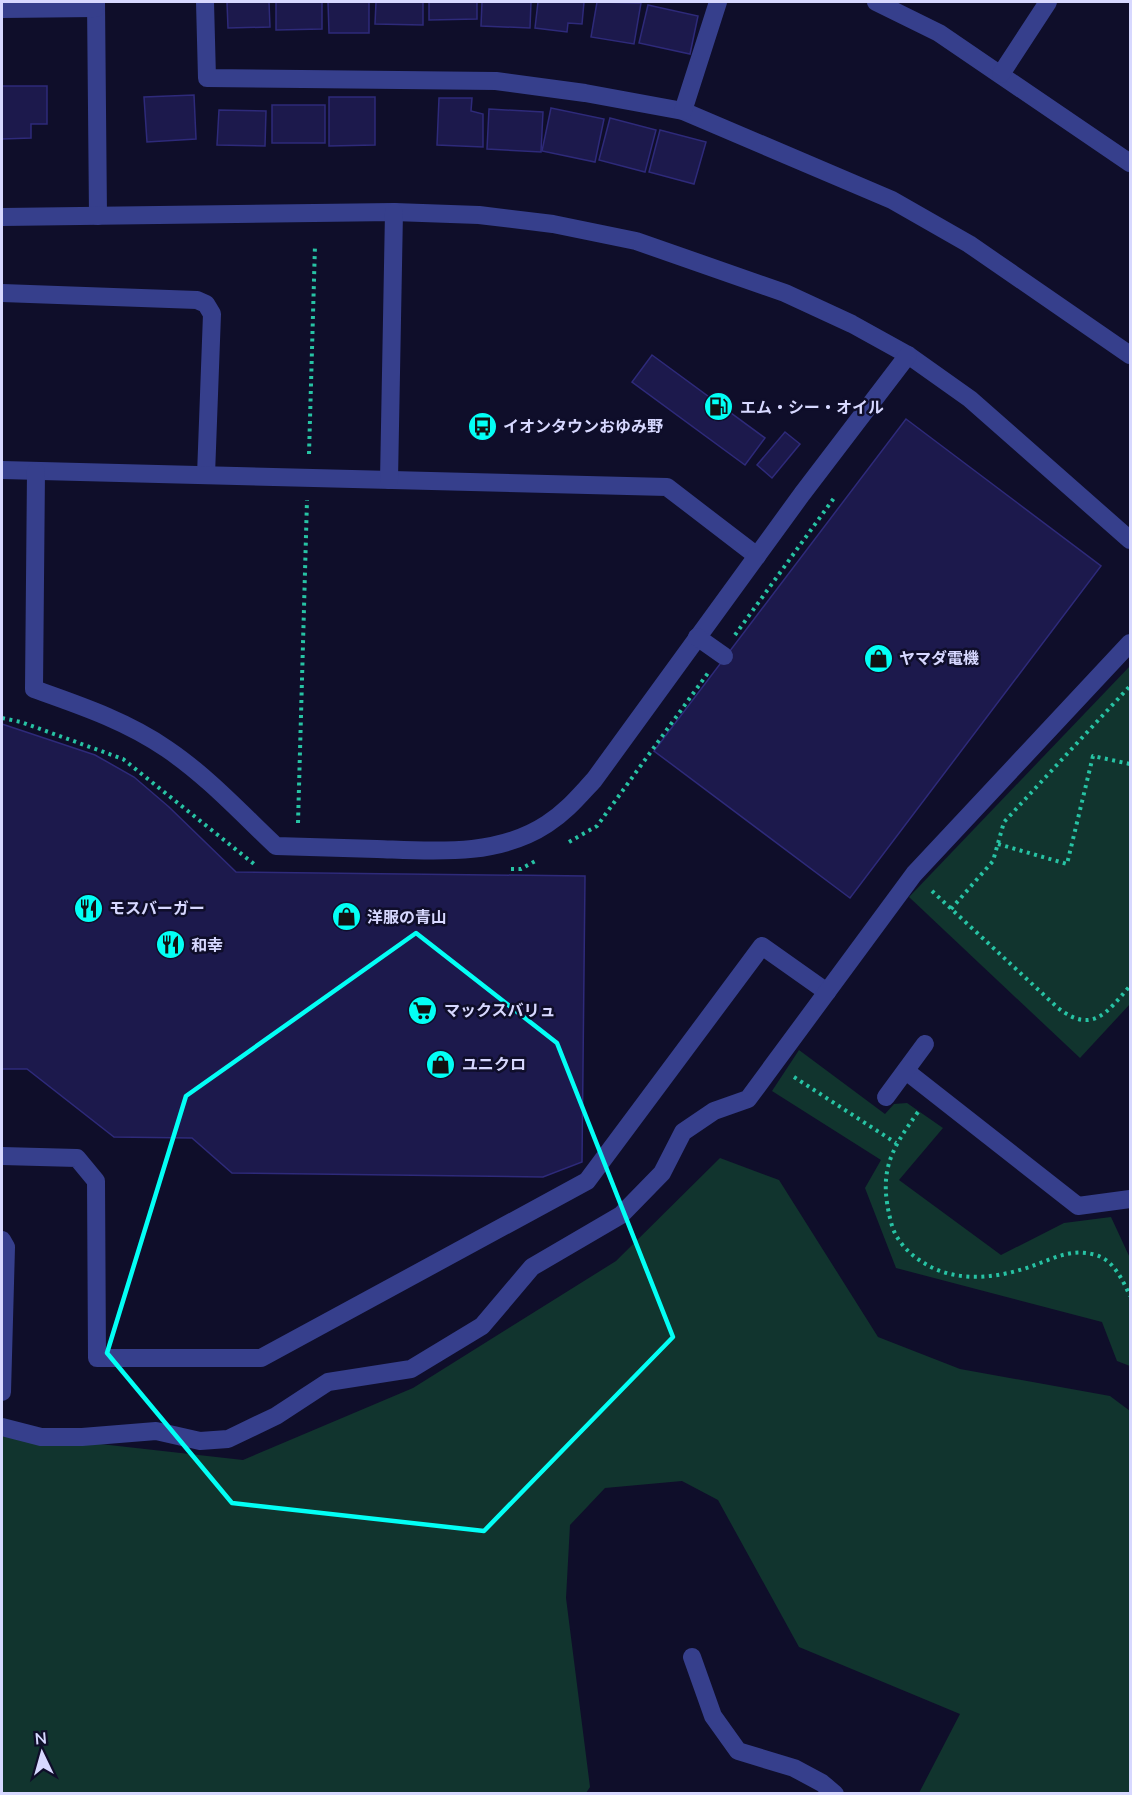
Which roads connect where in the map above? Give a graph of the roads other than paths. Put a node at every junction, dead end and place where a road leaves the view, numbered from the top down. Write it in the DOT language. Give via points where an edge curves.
graph roads {
  1 [pos="204,2"];
  2 [pos="718,2"];
  3 [pos="876,2"];
  4 [pos="1048,2"];
  5 [pos="96,5"];
  6 [pos="2,9"];
  7 [pos="1001,74"];
  8 [pos="683,111"];
  9 [pos="1131,163"];
  10 [pos="394,212"];
  11 [pos="2,216"];
  12 [pos="98,216"];
  13 [pos="2,293"];
  14 [pos="908,355"];
  15 [pos="1131,355"];
  16 [pos="2,470"];
  17 [pos="36,471"];
  18 [pos="206,475"];
  19 [pos="388,480"];
  20 [pos="1131,540"];
  21 [pos="757,556"];
  22 [pos="697,637"];
  23 [pos="1131,643"];
  24 [pos="722,655"];
  25 [pos="826,992"];
  26 [pos="925,1044"];
  27 [pos="906,1071"];
  28 [pos="886,1097"];
  29 [pos="2,1156"];
  30 [pos="1131,1199"];
  31 [pos="2,1240"];
  32 [pos="2,1392"];
  33 [pos="2,1427"];
  34 [pos="692,1657"];
  35 [pos="835,1794"];
  1 -- 8 [label="street" via="207,78 496,81"];
  2 -- 8 [label="street"];
  3 -- 7 [label="street" via="939,33"];
  4 -- 7 [label="street"];
  5 -- 6 [label="street"];
  5 -- 12 [label="street"];
  7 -- 9 [label="street"];
  8 -- 15 [label="street" via="892,200 969,243"];
  10 -- 12 [label="street"];
  10 -- 14 [label="street" via="479,215 553,224 636,241 785,293"];
  10 -- 19 [label="street"];
  11 -- 12 [label="street"];
  13 -- 18 [label="street" via="197,300 206,304 212,314"];
  14 -- 20 [label="street" via="970,399"];
  14 -- 21 [label="street"];
  16 -- 17 [label="street"];
  17 -- 18 [label="street"];
  17 -- 22 [label="street" via="34,688 102,713 166,748 276,846 449,851 518,839 568,808 594,780"];
  18 -- 19 [label="street"];
  19 -- 21 [label="street" via="667,487"];
  21 -- 22 [label="street"];
  22 -- 24 [label="street"];
  23 -- 25 [label="street" via="914,874"];
  25 -- 29 [label="street" via="762,946 587,1181 261,1358 97,1358 96,1181 77,1158"];
  25 -- 33 [label="street" via="748,1099 714,1111 682,1132 662,1173 621,1215 532,1267 482,1326 411,1370 328,1382 276,1416 228,1439 200,1441 156,1431 41,1437"];
  26 -- 27 [label="street"];
  27 -- 28 [label="street"];
  27 -- 30 [label="street" via="1078,1206"];
  31 -- 32 [label="street" via="6,1247"];
  34 -- 35 [label="street" via="713,1716 738,1751 794,1768"];
}
